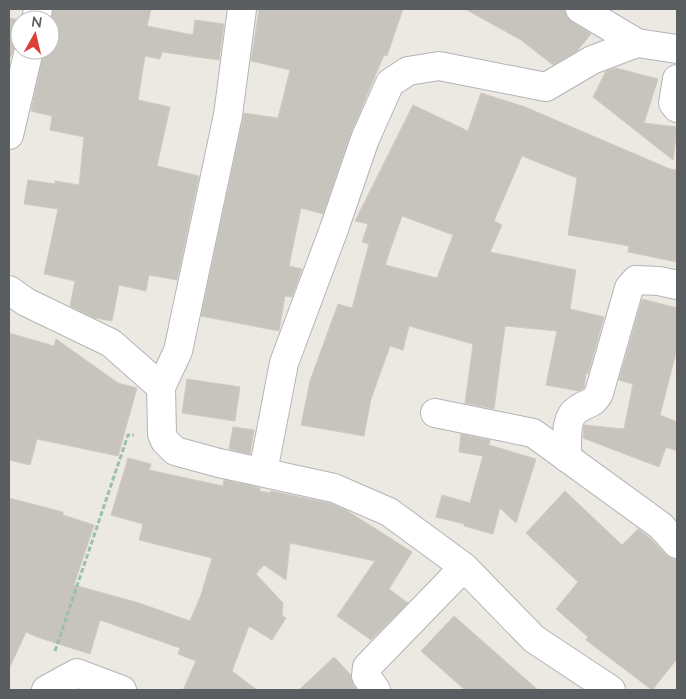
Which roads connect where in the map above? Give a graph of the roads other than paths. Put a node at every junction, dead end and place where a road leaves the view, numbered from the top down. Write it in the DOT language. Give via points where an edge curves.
graph roads {
  1 [pos="242,9"];
  2 [pos="580,9"];
  3 [pos="637,43"];
  4 [pos="677,49"];
  5 [pos="27,60"];
  6 [pos="677,79"];
  7 [pos="677,108"];
  8 [pos="9,135"];
  9 [pos="677,285"];
  10 [pos="9,290"];
  11 [pos="161,387"];
  12 [pos="435,413"];
  13 [pos="567,458"];
  14 [pos="263,472"];
  15 [pos="677,544"];
  16 [pos="464,567"];
  17 [pos="46,690"];
  18 [pos="122,690"];
  19 [pos="376,690"];
  20 [pos="611,690"];
  1 -- 11 [label="street" via="228,115 178,351"];
  2 -- 3 [label="street"];
  3 -- 4 [label="street"];
  3 -- 14 [label="street" via="592,60 546,87 439,66 408,70 390,83 364,138 284,363"];
  5 -- 8 [label="street"];
  6 -- 7 [label="street" via="673,103"];
  9 -- 13 [label="street" via="636,280 629,288 599,393 594,402 576,410 568,421"];
  10 -- 11 [label="street" via="26,302 111,343"];
  11 -- 14 [label="street" via="162,434 175,451"];
  12 -- 13 [label="street" via="533,433"];
  13 -- 15 [label="street" via="661,526"];
  14 -- 16 [label="street" via="334,488 390,512"];
  16 -- 19 [label="street" via="367,667 366,676"];
  16 -- 20 [label="street" via="534,640"];
  17 -- 18 [label="street" via="77,673"];
}
